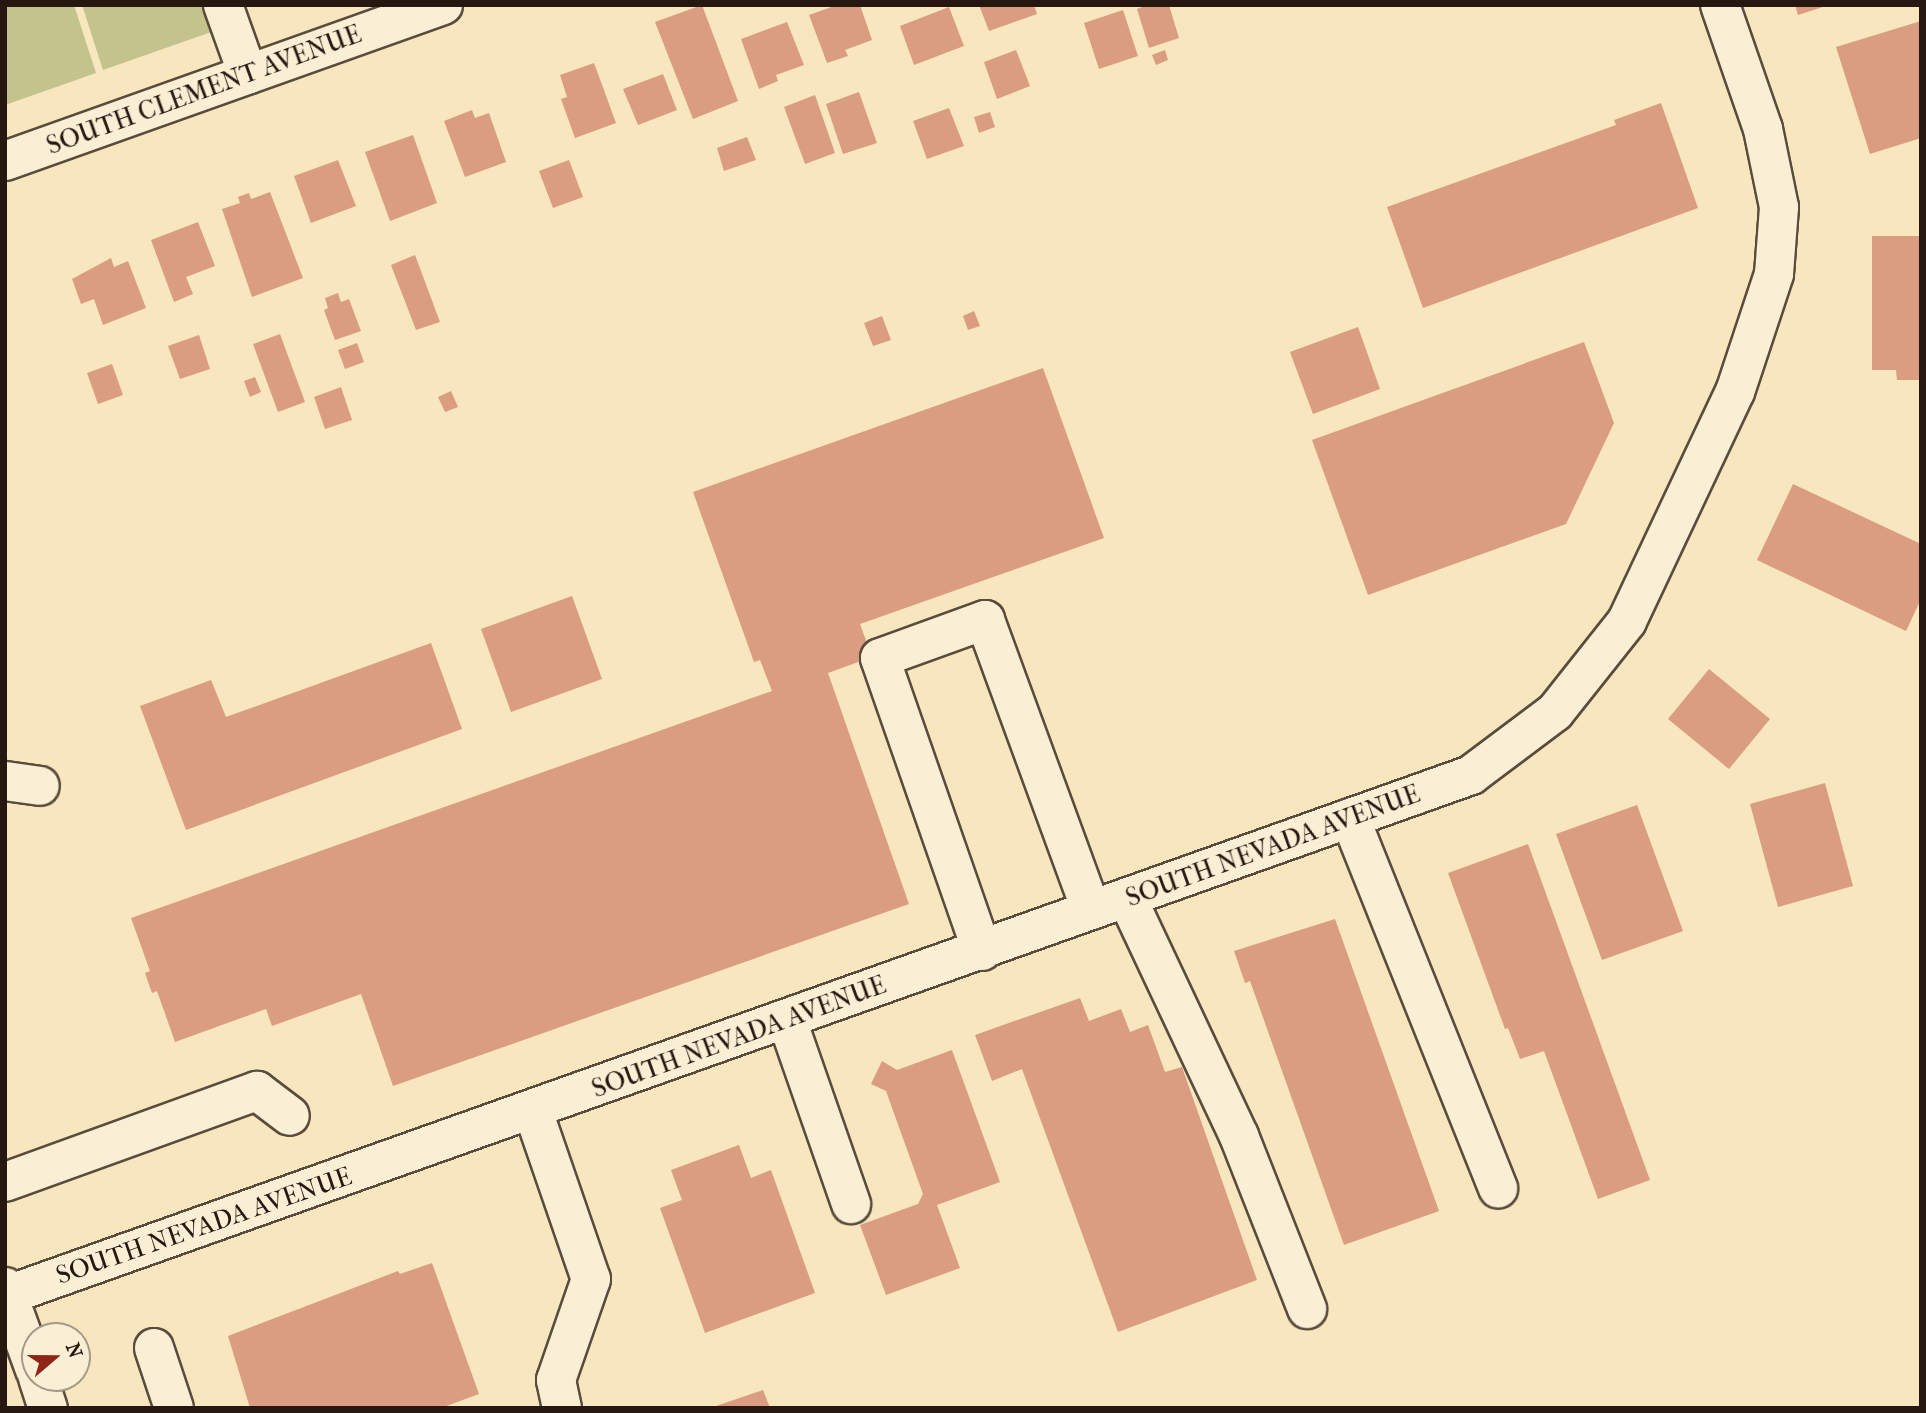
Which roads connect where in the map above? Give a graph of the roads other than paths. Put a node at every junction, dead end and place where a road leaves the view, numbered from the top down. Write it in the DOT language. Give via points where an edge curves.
graph roads {
  1 [pos="223,5"];
  2 [pos="443,5"];
  3 [pos="1720,5"];
  4 [pos="248,75"];
  5 [pos="5,161"];
  6 [pos="1350,818"];
  7 [pos="1127,898"];
  8 [pos="1091,911"];
  9 [pos="982,951"];
  10 [pos="788,1020"];
  11 [pos="533,1111"];
  12 [pos="290,1116"];
  13 [pos="5,1182"];
  14 [pos="1498,1188"];
  15 [pos="851,1204"];
  16 [pos="6,1292"];
  17 [pos="1307,1309"];
  18 [pos="21,1332"];
  19 [pos="154,1348"];
  20 [pos="174,1408"];
  21 [pos="562,1408"];
  1 -- 4 [label="street"];
  2 -- 4 [label="street, SOUTH CLEMENT AVENUE"];
  3 -- 6 [label="street, SOUTH NEVADA AVENUE" via="1763,129 1779,207 1774,274 1735,393 1627,621 1555,712 1471,775"];
  4 -- 5 [label="street, SOUTH CLEMENT AVENUE"];
  6 -- 7 [label="street, SOUTH NEVADA AVENUE"];
  6 -- 14 [label="street"];
  7 -- 8 [label="street, SOUTH NEVADA AVENUE"];
  7 -- 17 [label="street" via="1240,1136"];
  8 -- 9 [label="street, SOUTH NEVADA AVENUE"];
  8 -- 9 [label="street" via="985,620 880,658"];
  9 -- 10 [label="street, SOUTH NEVADA AVENUE"];
  10 -- 11 [label="street, SOUTH NEVADA AVENUE"];
  10 -- 15 [label="street"];
  11 -- 16 [label="street, SOUTH NEVADA AVENUE"];
  11 -- 21 [label="street" via="591,1279 556,1380"];
  12 -- 13 [label="street" via="257,1091"];
  16 -- 18 [label="street"];
  19 -- 20 [label="street"];
}
